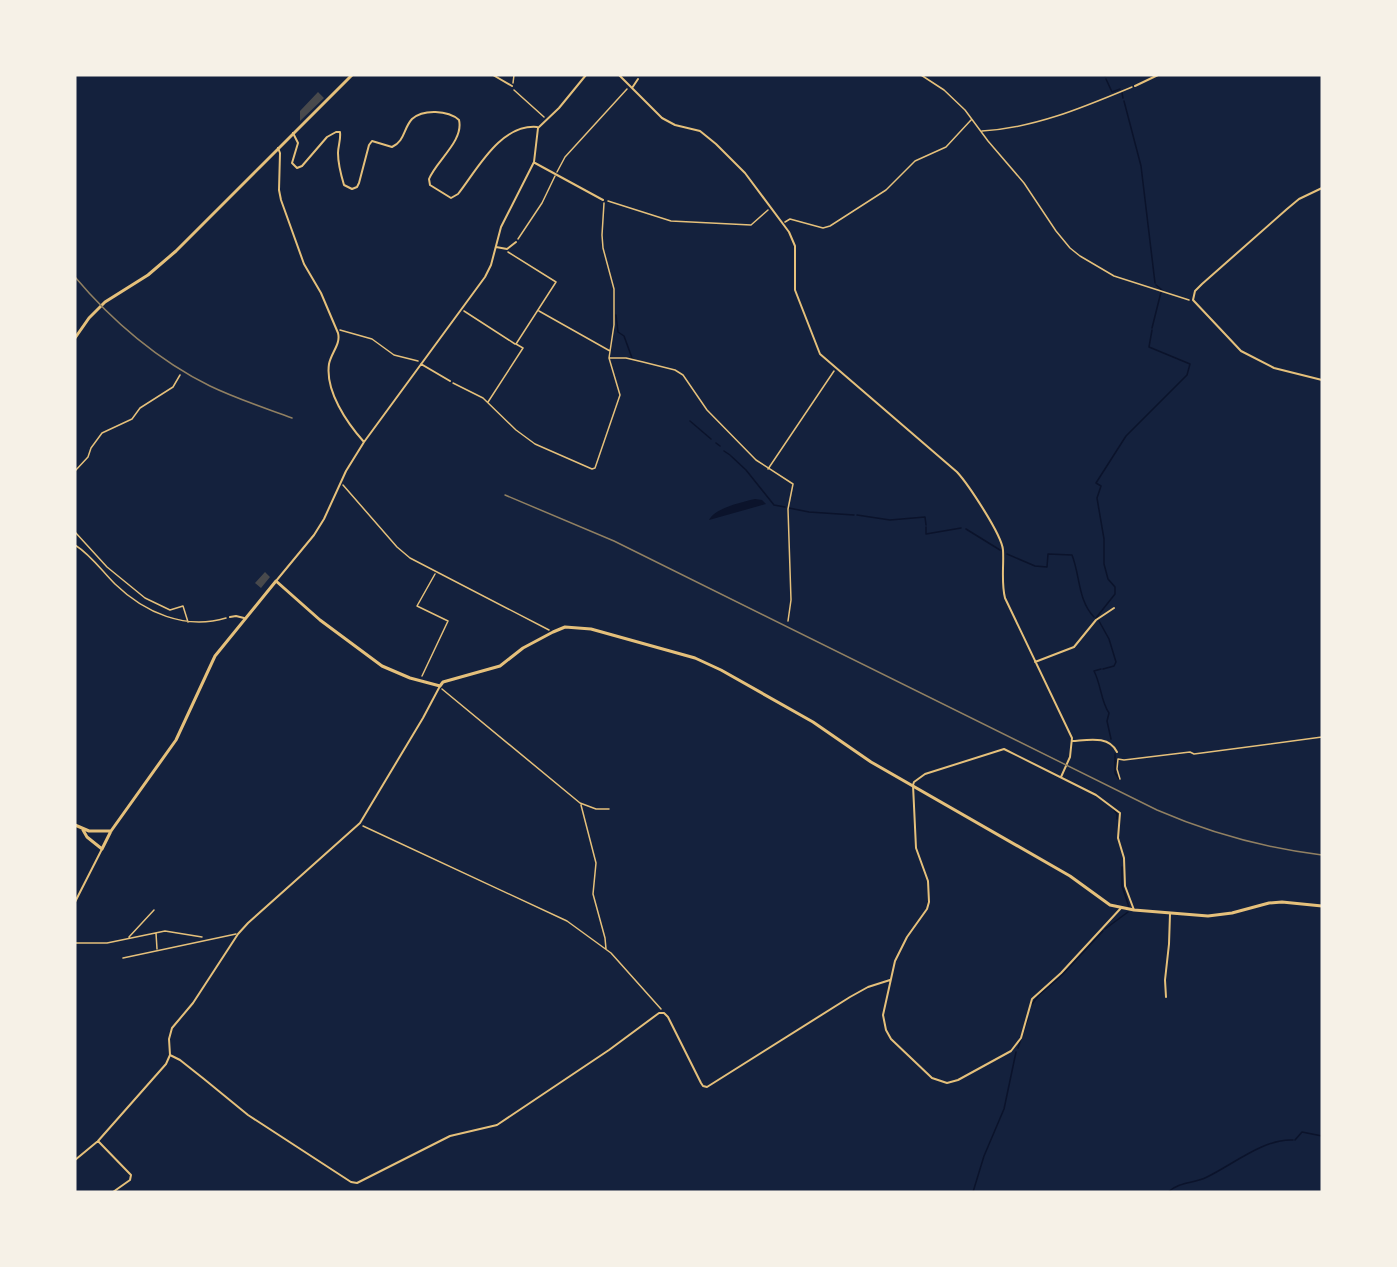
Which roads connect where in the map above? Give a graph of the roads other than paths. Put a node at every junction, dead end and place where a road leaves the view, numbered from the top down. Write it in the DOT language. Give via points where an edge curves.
graph roads {
  1 [pos="352,75"];
  2 [pos="493,75"];
  3 [pos="586,75"];
  4 [pos="619,75"];
  5 [pos="642,75"];
  6 [pos="1158,75"];
  7 [pos="639,79"];
  8 [pos="512,86"];
  9 [pos="1134,86"];
  10 [pos="631,87"];
  11 [pos="538,128"];
  12 [pos="293,133"];
  13 [pos="278,148"];
  14 [pos="534,162"];
  15 [pos="1322,188"];
  16 [pos="603,200"];
  17 [pos="516,242"];
  18 [pos="496,247"];
  19 [pos="75,338"];
  20 [pos="422,363"];
  21 [pos="1322,380"];
  22 [pos="450,381"];
  23 [pos="364,442"];
  24 [pos="276,581"];
  25 [pos="1114,608"];
  26 [pos="230,617"];
  27 [pos="245,619"];
  28 [pos="1035,662"];
  29 [pos="440,686"];
  30 [pos="1072,741"];
  31 [pos="1117,752"];
  32 [pos="1061,777"];
  33 [pos="913,785"];
  34 [pos="75,825"];
  35 [pos="83,830"];
  36 [pos="111,831"];
  37 [pos="102,849"];
  38 [pos="75,902"];
  39 [pos="1322,906"];
  40 [pos="1121,908"];
  41 [pos="1134,910"];
  42 [pos="1170,914"];
  43 [pos="238,934"];
  44 [pos="123,958"];
  45 [pos="890,980"];
  46 [pos="1166,997"];
  47 [pos="170,1055"];
  48 [pos="98,1141"];
  49 [pos="75,1160"];
  50 [pos="113,1192"];
  1 -- 12 [label="street"];
  2 -- 8 [label="street"];
  3 -- 11 [label="street"];
  4 -- 10 [label="street"];
  5 -- 7 [label="lane"];
  6 -- 9 [label="street"];
  7 -- 10 [label="street"];
  10 -- 28 [label="street" via="662,118 700,131 745,173 795,246 794,283 817,349 967,484 1002,544 1005,598"];
  11 -- 12 [label="street" via="512,133 496,145 451,198 430,185 429,179 460,128 453,115 436,112 418,116 409,124 402,141 392,147 372,141 359,183 352,189 346,187 342,178 340,132 327,137 297,168 292,163 298,143"];
  11 -- 14 [label="street"];
  12 -- 13 [label="street"];
  13 -- 19 [label="street" via="162,264 105,302"];
  13 -- 23 [label="street" via="282,206 304,264 337,329 339,338 330,364 331,385 346,417"];
  14 -- 16 [label="street"];
  14 -- 18 [label="street" via="501,227"];
  15 -- 21 [label="street" via="1287,209 1202,284 1193,300 1241,351 1288,373"];
  17 -- 18 [label="street" via="507,249"];
  18 -- 20 [label="street" via="485,277"];
  20 -- 22 [label="street"];
  20 -- 23 [label="street"];
  23 -- 24 [label="street" via="314,535"];
  24 -- 27 [label="street"];
  24 -- 29 [label="street" via="382,666"];
  25 -- 28 [label="street" via="1096,620 1074,647"];
  26 -- 27 [label="street"];
  27 -- 36 [label="street" via="211,664 167,754"];
  28 -- 30 [label="street"];
  29 -- 33 [label="street" via="500,666 523,648 565,627 591,629 708,663"];
  29 -- 43 [label="street" via="360,824"];
  30 -- 31 [label="street" via="1102,740"];
  30 -- 32 [label="street"];
  32 -- 33 [label="street" via="1004,748 932,771"];
  32 -- 41 [label="street" via="1120,813 1118,838 1124,858 1125,886"];
  33 -- 40 [label="street"];
  33 -- 45 [label="street" via="916,848 928,881 929,902 900,949"];
  34 -- 35 [label="street"];
  35 -- 36 [label="street"];
  35 -- 37 [label="street"];
  36 -- 37 [label="street"];
  37 -- 38 [label="street"];
  39 -- 42 [label="street" via="1282,902 1220,915"];
  40 -- 41 [label="street"];
  40 -- 45 [label="street" via="1032,999 1021,1038 1011,1051 953,1082 932,1078 891,1039 883,1015"];
  41 -- 42 [label="street"];
  42 -- 46 [label="street"];
  43 -- 44 [label="lane"];
  43 -- 47 [label="street" via="172,1028"];
  45 -- 47 [label="street" via="850,997 707,1087 664,1013 656,1015 497,1125 450,1136 357,1183 248,1115"];
  47 -- 48 [label="street"];
  48 -- 49 [label="street"];
  48 -- 50 [label="street" via="131,1175"];
}
